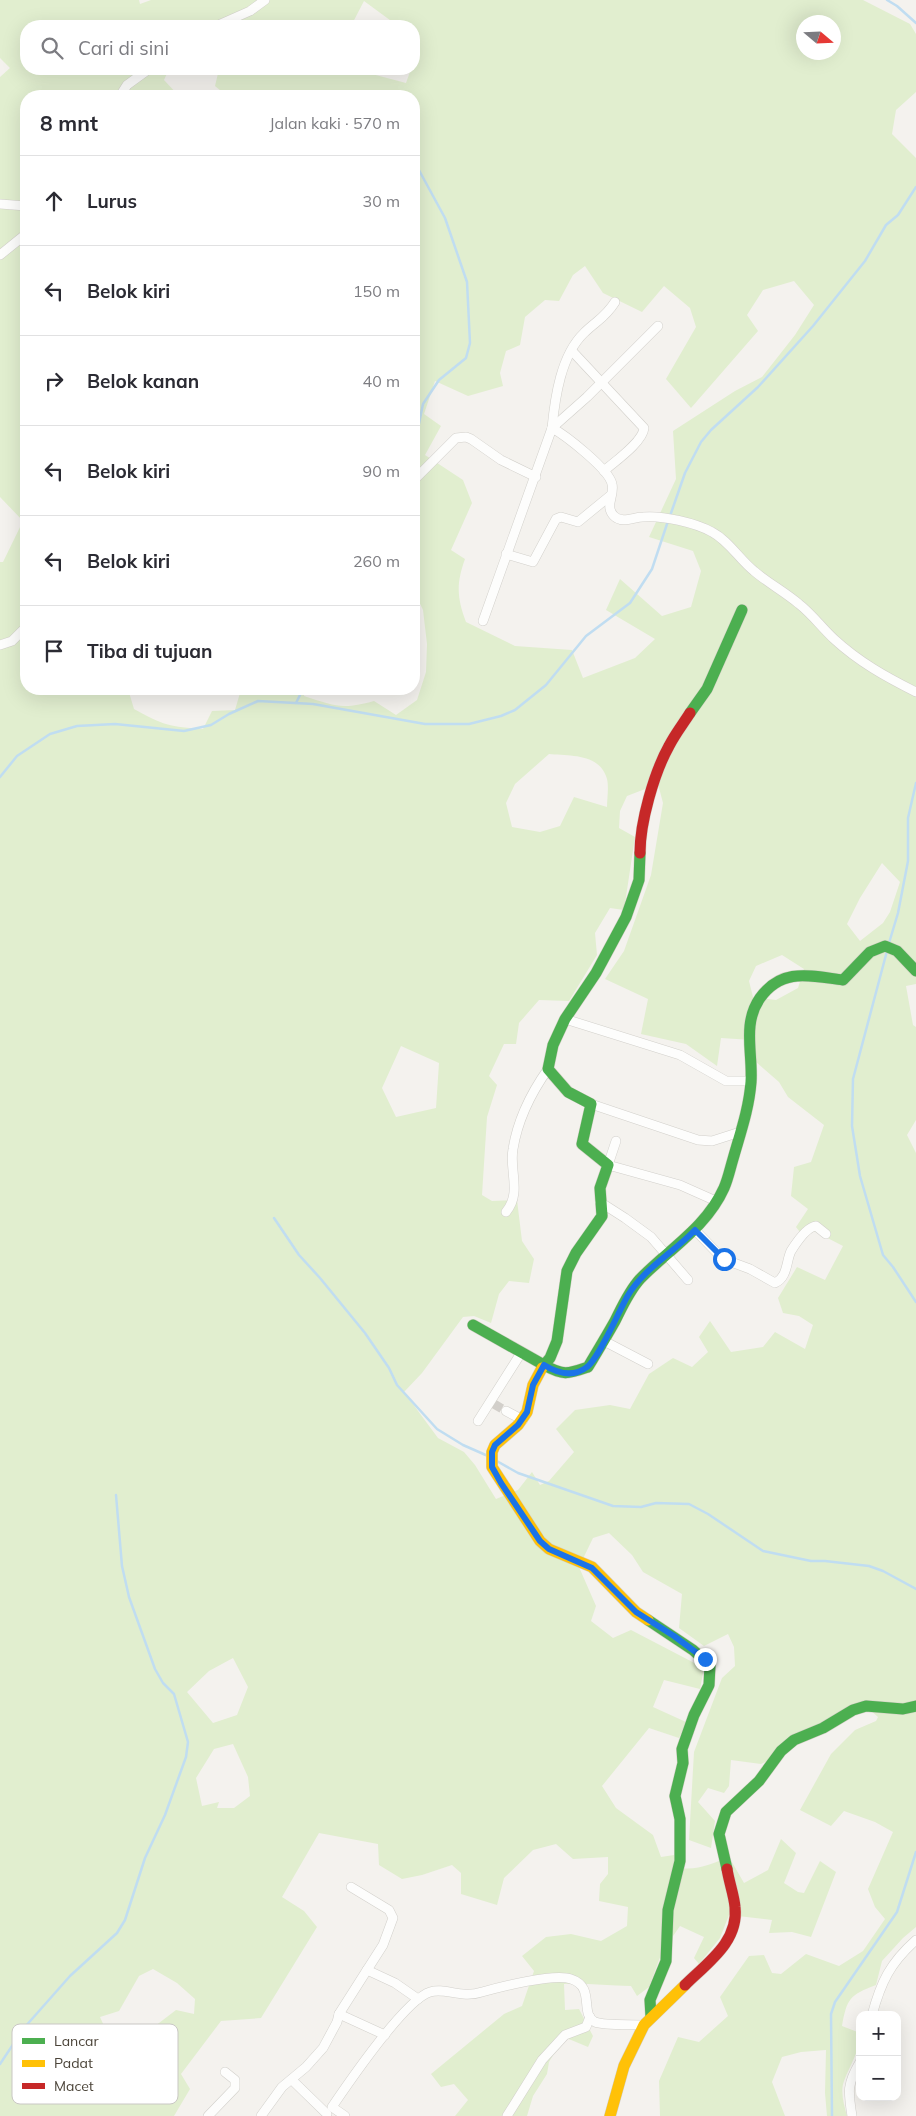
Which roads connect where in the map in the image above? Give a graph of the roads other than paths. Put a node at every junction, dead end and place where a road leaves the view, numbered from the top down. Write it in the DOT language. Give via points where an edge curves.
graph roads {
  1 [pos="265,0"];
  2 [pos="230,20"];
  3 [pos="141,75"];
  4 [pos="124,90"];
  5 [pos="0,204"];
  6 [pos="20,206"];
  7 [pos="20,239"];
  8 [pos="0,255"];
  9 [pos="614,302"];
  10 [pos="658,326"];
  11 [pos="572,351"];
  12 [pos="600,382"];
  13 [pos="552,428"];
  14 [pos="604,472"];
  15 [pos="420,474"];
  16 [pos="536,476"];
  17 [pos="611,495"];
  18 [pos="506,554"];
  19 [pos="742,610"];
  20 [pos="483,621"];
  21 [pos="20,633"];
  22 [pos="0,645"];
  23 [pos="916,692"];
  24 [pos="916,971"];
  25 [pos="565,1019"];
  26 [pos="548,1069"];
  27 [pos="751,1081"];
  28 [pos="591,1104"];
  29 [pos="740,1132"];
  30 [pos="616,1141"];
  31 [pos="608,1166"];
  32 [pos="716,1201"];
  33 [pos="600,1202"];
  34 [pos="506,1212"];
  35 [pos="695,1230"];
  36 [pos="826,1234"];
  37 [pos="665,1256"];
  38 [pos="688,1280"];
  39 [pos="473,1325"];
  40 [pos="604,1341"];
  41 [pos="521,1353"];
  42 [pos="648,1364"];
  43 [pos="544,1365"];
  44 [pos="506,1411"];
  45 [pos="523,1420"];
  46 [pos="478,1421"];
  47 [pos="916,1706"];
  48 [pos="350,1887"];
  49 [pos="916,1940"];
  50 [pos="367,1970"];
  51 [pos="418,1999"];
  52 [pos="873,2011"];
  53 [pos="339,2014"];
  54 [pos="590,2017"];
  55 [pos="648,2021"];
  56 [pos="385,2035"];
  57 [pos="856,2069"];
  58 [pos="225,2072"];
  59 [pos="292,2080"];
  60 [pos="328,2112"];
  61 [pos="208,2116"];
  62 [pos="261,2116"];
  63 [pos="345,2116"];
  64 [pos="507,2116"];
  65 [pos="610,2116"];
  66 [pos="852,2116"];
  1 -- 2 [label="street"];
  3 -- 4 [label="street"];
  5 -- 6 [label="street"];
  7 -- 8 [label="street"];
  9 -- 11 [label="street" via="597,324 584,333"];
  10 -- 12 [label="street"];
  11 -- 12 [label="street"];
  11 -- 13 [label="street" via="558,391"];
  12 -- 13 [label="street" via="587,398"];
  12 -- 14 [label="street" via="644,430"];
  13 -- 14 [label="street" via="589,456"];
  13 -- 16 [label="street"];
  14 -- 17 [label="street" via="612,482"];
  15 -- 16 [label="street" via="456,438 462,437"];
  16 -- 18 [label="street"];
  17 -- 18 [label="street" via="578,522 561,517 556,519 533,562"];
  17 -- 23 [label="street" via="610,511 619,519 669,518 712,532 752,569 801,605 851,654"];
  18 -- 20 [label="street"];
  19 -- 25 [label="street" via="707,689 669,744 658,772 640,834 639,880 626,917 596,973"];
  21 -- 22 [label="street" via="12,641"];
  24 -- 27 [label="street" via="890,946 878,946 843,980 805,975 789,976 776,982 760,998 750,1021"];
  25 -- 26 [label="street" via="553,1045"];
  25 -- 27 [label="street" via="680,1055 726,1081"];
  26 -- 28 [label="street" via="568,1092"];
  26 -- 34 [label="street" via="527,1101 519,1122 512,1151 513,1198"];
  27 -- 29 [label="street"];
  28 -- 29 [label="street" via="698,1140 712,1141"];
  28 -- 31 [label="street" via="582,1144"];
  29 -- 32 [label="street" via="724,1188"];
  30 -- 31 [label="street"];
  31 -- 32 [label="street" via="680,1185"];
  31 -- 33 [label="street" via="600,1188"];
  32 -- 35 [label="street"];
  33 -- 37 [label="street" via="637,1226"];
  33 -- 43 [label="street" via="600,1220 567,1271 557,1341"];
  35 -- 36 [label="street" via="724,1259 775,1282 780,1280 791,1252 808,1230 816,1226"];
  35 -- 37 [label="street"];
  37 -- 38 [label="street"];
  37 -- 40 [label="street" via="639,1280"];
  39 -- 41 [label="street"];
  40 -- 42 [label="street"];
  40 -- 43 [label="street" via="588,1367 579,1371 562,1373"];
  41 -- 43 [label="street"];
  41 -- 46 [label="street"];
  43 -- 45 [label="street" via="533,1385"];
  44 -- 45 [label="street"];
  45 -- 55 [label="street" via="495,1445 492,1467 544,1545 592,1568 636,1612 710,1665 709,1685 682,1749 683,1763 675,1796 680,1820 680,1861 668,1910 666,1961 650,2000"];
  47 -- 55 [label="street" via="903,1709 866,1706 794,1740 781,1751 759,1782 726,1812 719,1834 735,1907 731,1936"];
  48 -- 50 [label="street" via="389,1910 393,1918"];
  49 -- 52 [label="street" via="887,1971"];
  50 -- 51 [label="street" via="396,1983"];
  50 -- 53 [label="street"];
  51 -- 54 [label="street" via="434,1991 472,1995 510,1984 568,1978 583,1987"];
  51 -- 56 [label="street"];
  53 -- 56 [label="street"];
  53 -- 59 [label="street" via="323,2048"];
  54 -- 55 [label="street" via="599,2023"];
  54 -- 64 [label="street" via="586,2027 565,2035 542,2060"];
  55 -- 65 [label="street" via="624,2066"];
  56 -- 60 [label="street"];
  57 -- 66 [label="street" via="848,2090"];
  58 -- 61 [label="street" via="235,2080 235,2088"];
  59 -- 60 [label="street"];
  59 -- 62 [label="street" via="282,2087"];
  60 -- 63 [label="street"];
}
